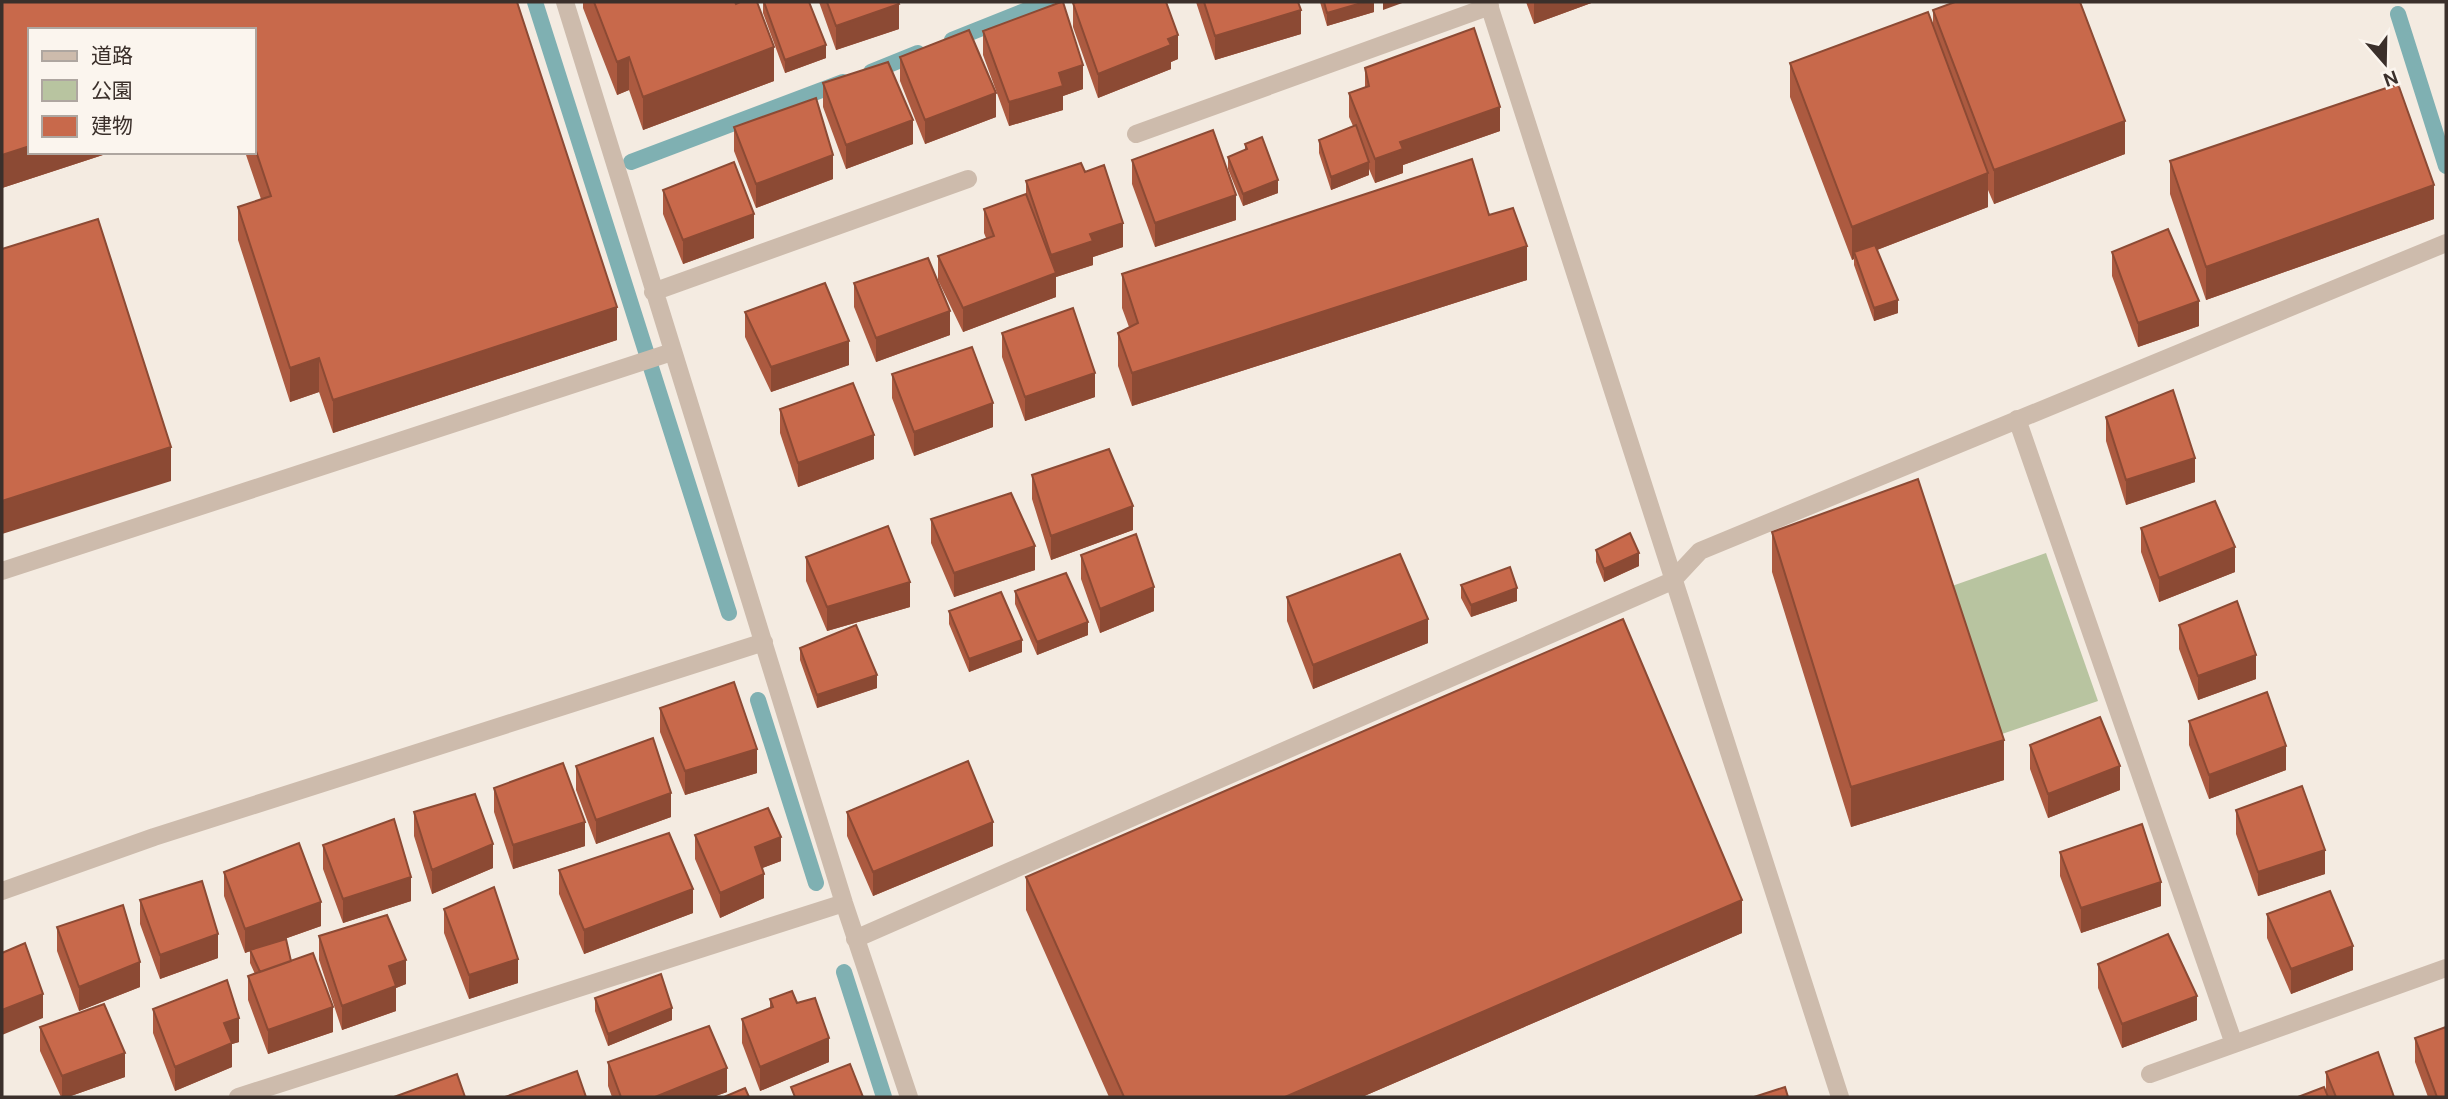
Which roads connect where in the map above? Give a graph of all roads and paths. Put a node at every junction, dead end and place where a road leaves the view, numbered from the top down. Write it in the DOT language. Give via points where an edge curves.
graph roads {
  1 [pos="565,2"];
  2 [pos="1489,4"];
  3 [pos="1136,134"];
  4 [pos="968,179"];
  5 [pos="2446,243"];
  6 [pos="653,292"];
  7 [pos="664,355"];
  8 [pos="2017,419"];
  9 [pos="2,571"];
  10 [pos="1672,581"];
  11 [pos="764,642"];
  12 [pos="2,891"];
  13 [pos="844,903"];
  14 [pos="855,939"];
  15 [pos="2446,968"];
  16 [pos="2234,1044"];
  17 [pos="2150,1074"];
  18 [pos="238,1097"];
  19 [pos="909,1097"];
  20 [pos="1840,1097"];
  1 -- 6 [label="street"];
  2 -- 3 [label="street"];
  2 -- 10 [label="street"];
  4 -- 6 [label="street"];
  5 -- 8 [label="street"];
  6 -- 7 [label="street"];
  7 -- 9 [label="street"];
  7 -- 11 [label="street"];
  8 -- 10 [label="street" via="1700,551"];
  8 -- 16 [label="street"];
  10 -- 14 [label="street"];
  10 -- 20 [label="street"];
  11 -- 12 [label="street" via="154,837"];
  11 -- 13 [label="street"];
  13 -- 14 [label="street"];
  13 -- 18 [label="street"];
  14 -- 19 [label="street"];
  15 -- 16 [label="street"];
  16 -- 17 [label="street"];
}
